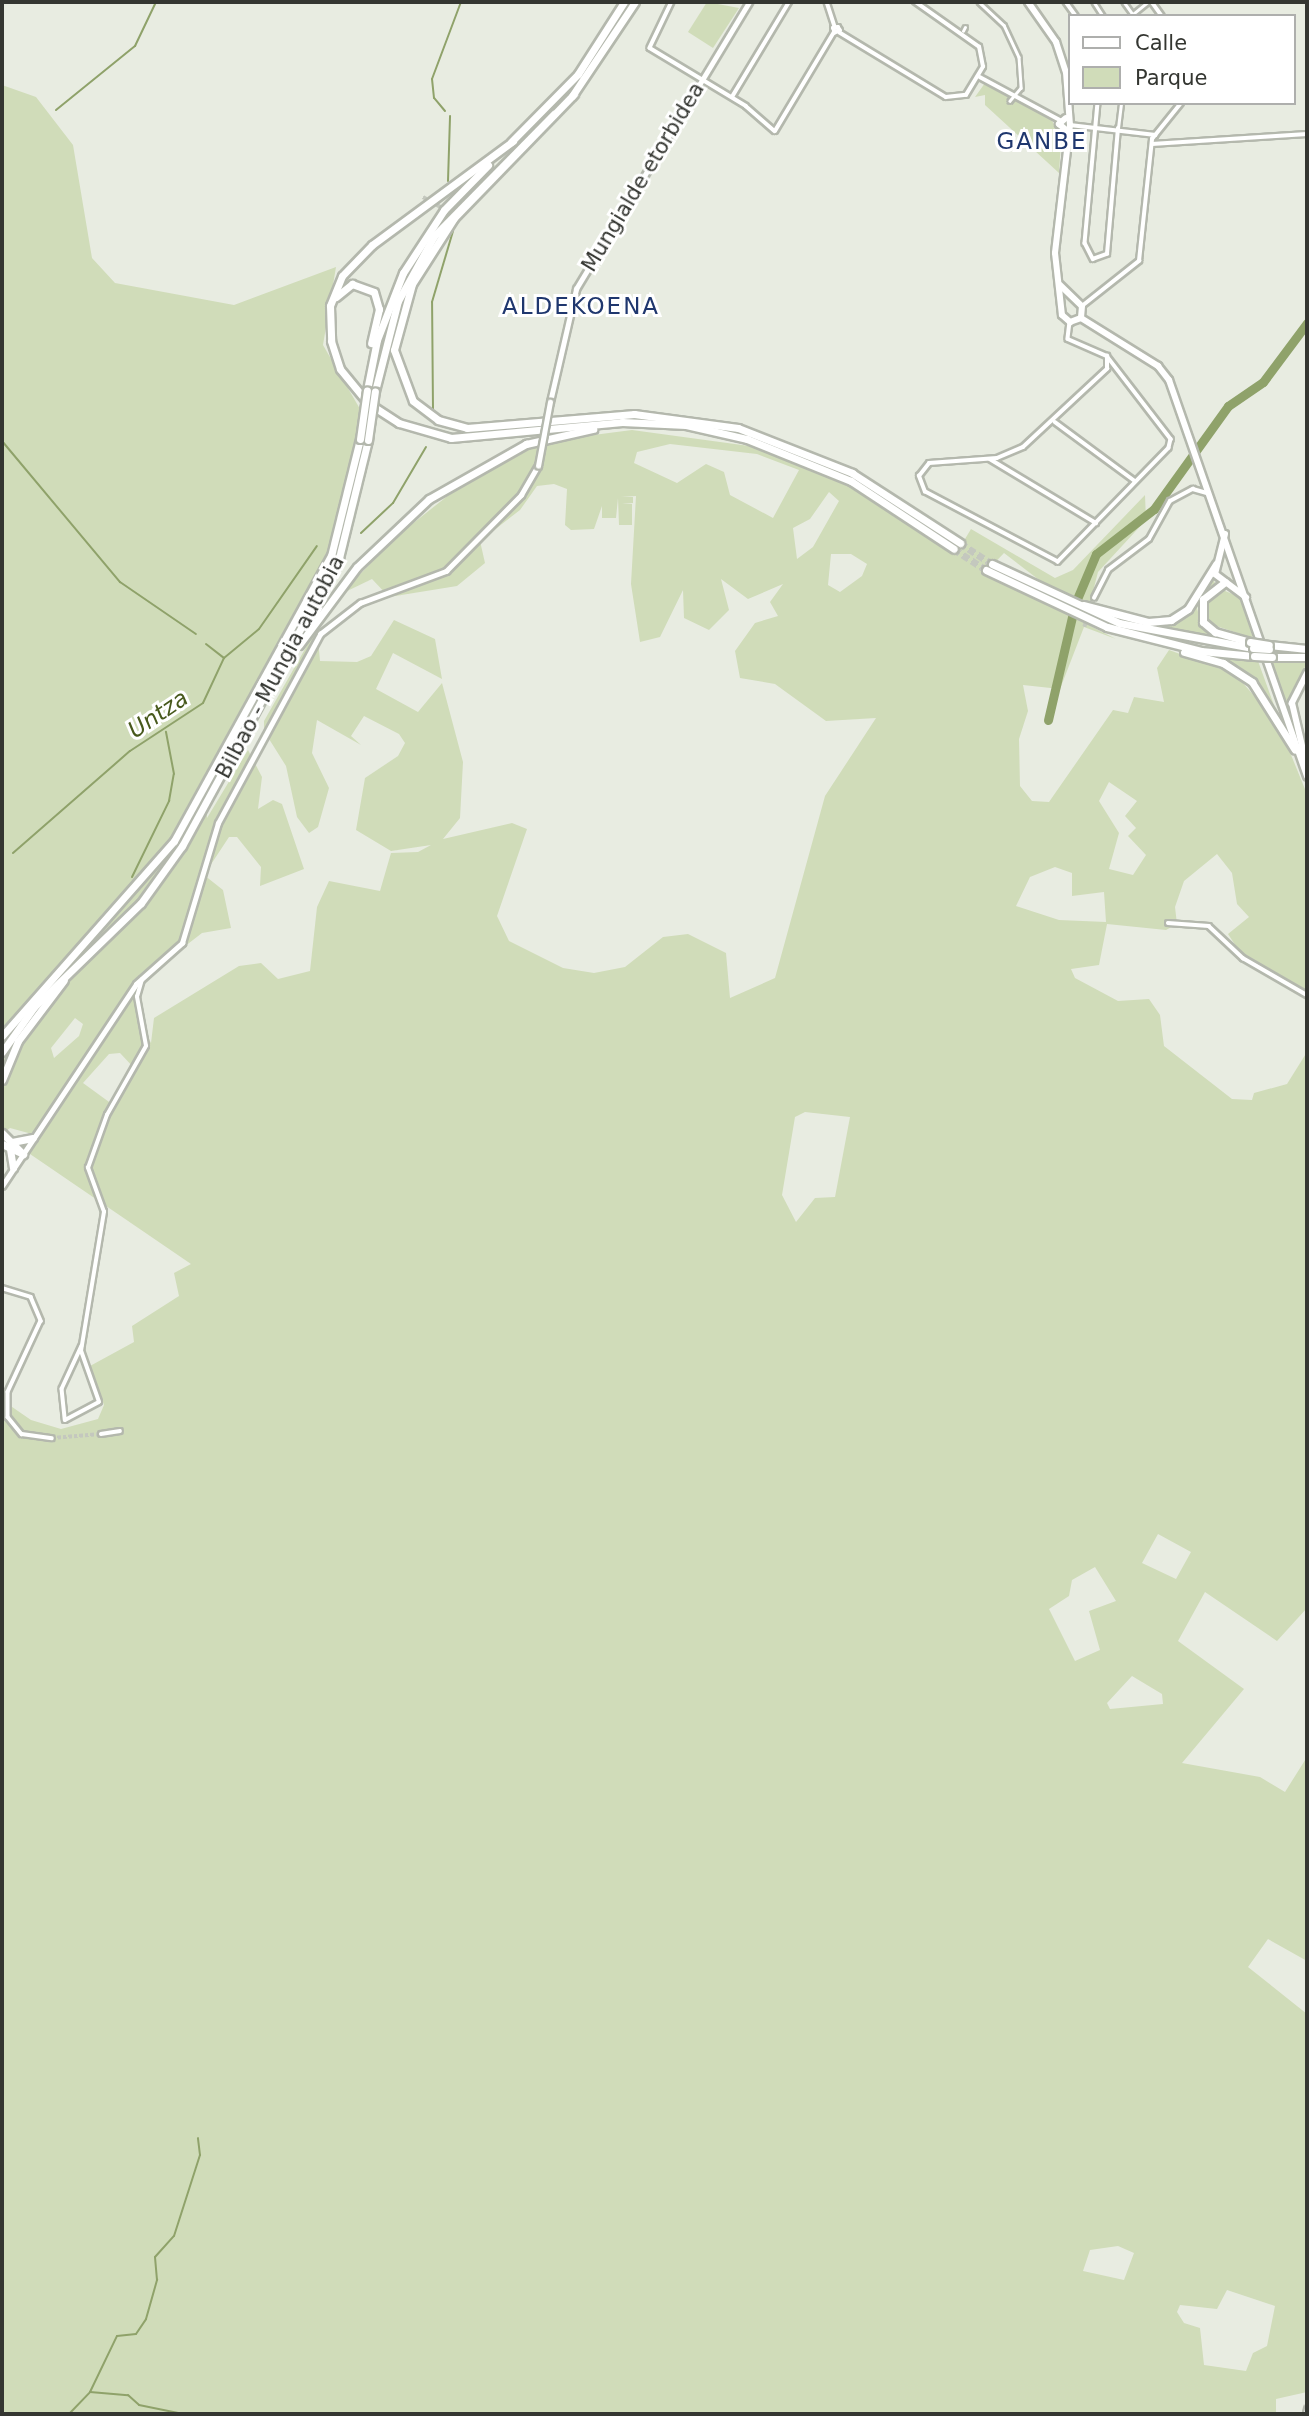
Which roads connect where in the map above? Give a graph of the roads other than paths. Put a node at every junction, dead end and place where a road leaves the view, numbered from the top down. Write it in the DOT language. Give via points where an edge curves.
graph roads {
  1 [pos="624,2"];
  2 [pos="635,2"];
  3 [pos="672,2"];
  4 [pos="749,2"];
  5 [pos="789,2"];
  6 [pos="915,2"];
  7 [pos="979,2"];
  8 [pos="1028,2"];
  9 [pos="1150,2"];
  10 [pos="829,3"];
  11 [pos="1134,14"];
  12 [pos="837,32"];
  13 [pos="980,77"];
  14 [pos="702,80"];
  15 [pos="574,94"];
  16 [pos="1013,95"];
  17 [pos="732,97"];
  18 [pos="1010,101"];
  19 [pos="1098,105"];
  20 [pos="1121,105"];
  21 [pos="1179,105"];
  22 [pos="1065,123"];
  23 [pos="1097,126"];
  24 [pos="1118,128"];
  25 [pos="1307,134"];
  26 [pos="1155,135"];
  27 [pos="513,141"];
  28 [pos="1152,144"];
  29 [pos="1057,280"];
  30 [pos="1075,301"];
  31 [pos="1082,306"];
  32 [pos="1062,310"];
  33 [pos="1081,318"];
  34 [pos="1070,322"];
  35 [pos="330,326"];
  36 [pos="1107,356"];
  37 [pos="370,369"];
  38 [pos="371,390"];
  39 [pos="1055,422"];
  40 [pos="556,428"];
  41 [pos="693,428"];
  42 [pos="738,428"];
  43 [pos="364,439"];
  44 [pos="1197,454"];
  45 [pos="988,457"];
  46 [pos="1135,481"];
  47 [pos="1193,489"];
  48 [pos="1215,506"];
  49 [pos="1096,523"];
  50 [pos="1225,532"];
  51 [pos="1217,563"];
  52 [pos="1236,565"];
  53 [pos="1226,582"];
  54 [pos="1037,589"];
  55 [pos="1094,598"];
  56 [pos="1248,600"];
  57 [pos="1107,627"];
  58 [pos="1252,649"];
  59 [pos="1307,649"];
  60 [pos="1270,650"];
  61 [pos="1307,657"];
  62 [pos="1307,673"];
  63 [pos="279,674"];
  64 [pos="1295,750"];
  65 [pos="1307,767"];
  66 [pos="1307,777"];
  67 [pos="1168,923"];
  68 [pos="93,948"];
  69 [pos="143,975"];
  70 [pos="1307,995"];
  71 [pos="4,1031"];
  72 [pos="2,1052"];
  73 [pos="2,1080"];
  74 [pos="2,1133"];
  75 [pos="33,1138"];
  76 [pos="2,1144"];
  77 [pos="11,1146"];
  78 [pos="23,1154"];
  79 [pos="13,1168"];
  80 [pos="2,1186"];
  81 [pos="2,1288"];
  82 [pos="82,1346"];
  83 [pos="120,1431"];
  84 [pos="102,1434"];
  85 [pos="52,1438"];
  1 -- 27 [label="highway, Bilbao - Mungia autobia" via="578,74"];
  2 -- 15 [label="highway, Bilbao - Mungia autobia"];
  3 -- 14 [label="street" via="649,45"];
  4 -- 14 [label="street, Mungialde etorbidea"];
  5 -- 17 [label="street"];
  6 -- 13 [label="street" via="964,29 982,52"];
  7 -- 16 [label="street" via="1004,24 1019,57 1021,88"];
  8 -- 22 [label="main road" via="1063,60"];
  9 -- 11 [label="street"];
  10 -- 12 [label="street"];
  12 -- 13 [label="street" via="946,97 966,95"];
  12 -- 17 [label="street" via="775,131"];
  13 -- 16 [label="street"];
  14 -- 17 [label="street"];
  14 -- 69 [label="street, Mungialde etorbidea, bridge" via="572,297 538,466 521,495 446,571 360,603 320,634 218,823 187,934"];
  15 -- 38 [label="highway, Bilbao - Mungia autobia" via="434,236 398,301"];
  15 -- 42 [label="highway" via="454,218 426,259 395,337 402,384 427,414 467,428 634,414"];
  16 -- 18 [label="street"];
  16 -- 22 [label="street"];
  19 -- 23 [label="street"];
  20 -- 24 [label="street"];
  21 -- 26 [label="street"];
  22 -- 23 [label="street"];
  22 -- 29 [label="main road"];
  23 -- 24 [label="street"];
  23 -- 24 [label="street" via="1084,251 1096,260 1108,250"];
  24 -- 26 [label="street"];
  25 -- 28 [label="street"];
  26 -- 28 [label="street"];
  27 -- 35 [label="highway" via="356,259 335,289"];
  27 -- 37 [label="highway, Bilbao - Mungia autobia" via="444,210 414,253 392,298"];
  28 -- 31 [label="street" via="1139,261"];
  29 -- 30 [label="main road"];
  29 -- 32 [label="main road"];
  30 -- 31 [label="main road"];
  30 -- 32 [label="main road"];
  31 -- 33 [label="main road"];
  32 -- 34 [label="main road"];
  33 -- 34 [label="main road"];
  33 -- 44 [label="main road" via="1162,369"];
  34 -- 36 [label="street" via="1072,342"];
  35 -- 37 [label="highway" via="346,286 363,284 374,292 379,309"];
  35 -- 40 [label="highway" via="348,381 399,423 464,439"];
  36 -- 39 [label="street" via="1107,369"];
  36 -- 46 [label="street" via="1168,435 1169,448"];
  37 -- 38 [label="highway, Bilbao - Mungia autobia"];
  38 -- 43 [label="highway, Bilbao - Mungia autobia, bridge"];
  39 -- 45 [label="street" via="1023,447"];
  39 -- 46 [label="street"];
  40 -- 41 [label="highway" via="622,422"];
  40 -- 42 [label="highway" via="634,418"];
  41 -- 42 [label="highway" via="821,466 957,546 852,473"];
  41 -- 63 [label="highway" via="578,431 478,466 381,541"];
  43 -- 63 [label="highway, Bilbao - Mungia autobia" via="339,558"];
  43 -- 71 [label="highway, Bilbao - Mungia autobia" via="331,556 174,841 131,897"];
  44 -- 47 [label="street" via="1201,479"];
  44 -- 48 [label="main road"];
  45 -- 49 [label="street"];
  45 -- 49 [label="street" via="929,463 920,487 1054,561 1065,559"];
  46 -- 49 [label="street"];
  47 -- 48 [label="street" via="1205,491"];
  47 -- 55 [label="street" via="1170,501 1149,539 1108,570"];
  48 -- 50 [label="main road"];
  50 -- 51 [label="main road"];
  50 -- 52 [label="main road"];
  51 -- 52 [label="main road"];
  51 -- 53 [label="main road" via="1214,574"];
  51 -- 54 [label="highway" via="1188,609 1161,623"];
  52 -- 53 [label="main road"];
  52 -- 56 [label="main road"];
  53 -- 56 [label="main road"];
  53 -- 58 [label="highway" via="1203,598 1203,622"];
  54 -- 57 [label="highway" via="989,567"];
  54 -- 58 [label="highway" via="1118,623"];
  56 -- 64 [label="main road"];
  57 -- 58 [label="highway" via="1201,651"];
  57 -- 64 [label="highway" via="1243,674 1268,700"];
  58 -- 60 [label="highway, bridge"];
  58 -- 60 [label="highway, bridge"];
  59 -- 60 [label="highway"];
  60 -- 61 [label="highway"];
  62 -- 65 [label="main road" via="1294,692 1292,712"];
  63 -- 68 [label="highway, Bilbao - Mungia autobia" via="176,855 141,902"];
  64 -- 66 [label="main road"];
  67 -- 70 [label="street" via="1209,926 1243,958"];
  68 -- 72 [label="highway, Bilbao - Mungia autobia" via="34,1007"];
  68 -- 73 [label="highway" via="28,1024"];
  69 -- 75 [label="street"];
  69 -- 82 [label="street" via="137,997 146,1046 107,1115 88,1168 104,1212"];
  74 -- 77 [label="highway"];
  75 -- 77 [label="highway"];
  75 -- 78 [label="street"];
  76 -- 77 [label="highway"];
  77 -- 78 [label="highway"];
  77 -- 79 [label="highway"];
  78 -- 79 [label="street"];
  79 -- 80 [label="street"];
  81 -- 85 [label="street" via="31,1297 41,1321 8,1392 8,1418 22,1434"];
  82 -- 82 [label="street" via="62,1390 65,1420 99,1402"];
  83 -- 84 [label="street"];
}
